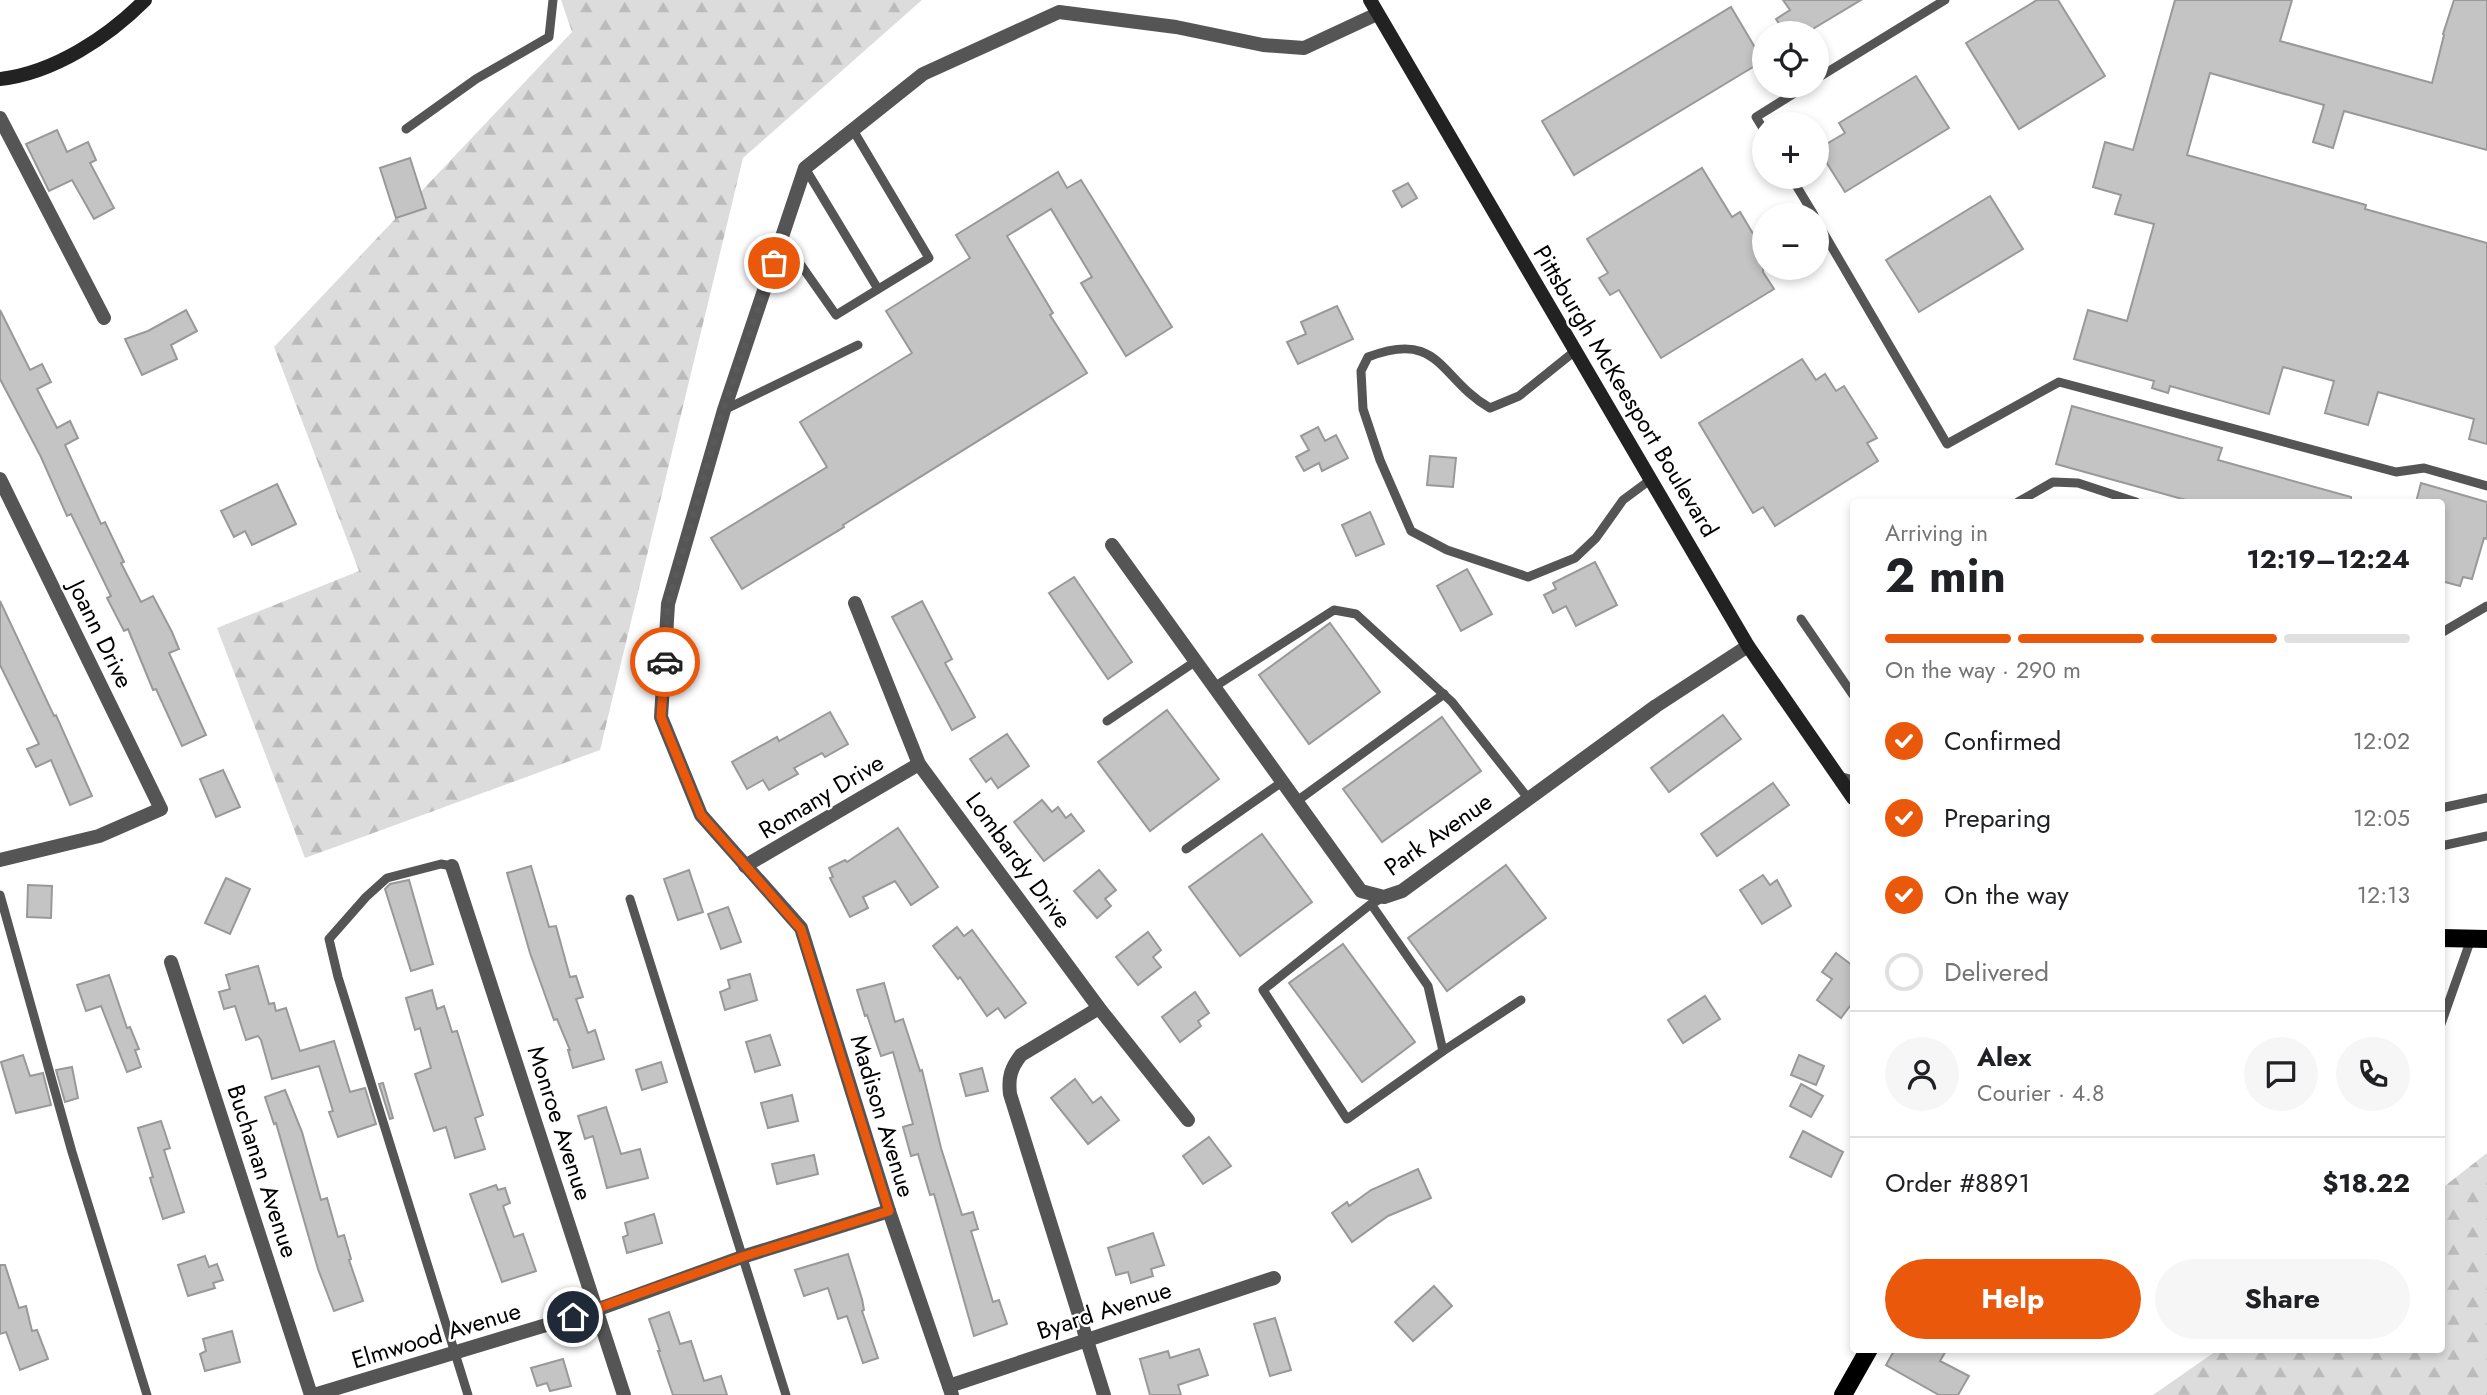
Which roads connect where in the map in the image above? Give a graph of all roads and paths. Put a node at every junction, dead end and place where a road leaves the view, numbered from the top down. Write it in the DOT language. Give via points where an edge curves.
graph roads {
  1 [pos="145,0"];
  2 [pos="553,0"];
  3 [pos="1370,0"];
  4 [pos="1945,0"];
  5 [pos="1377,14"];
  6 [pos="1829,71"];
  7 [pos="0,79"];
  8 [pos="1787,98"];
  9 [pos="1764,112"];
  10 [pos="0,118"];
  11 [pos="406,129"];
  12 [pos="853,130"];
  13 [pos="805,168"];
  14 [pos="782,238"];
  15 [pos="1829,242"];
  16 [pos="878,289"];
  17 [pos="104,318"];
  18 [pos="858,345"];
  19 [pos="1575,351"];
  20 [pos="723,410"];
  21 [pos="0,479"];
  22 [pos="1650,480"];
  23 [pos="2487,486"];
  24 [pos="2023,499"];
  25 [pos="2127,499"];
  26 [pos="1112,545"];
  27 [pos="855,603"];
  28 [pos="2487,606"];
  29 [pos="1801,619"];
  30 [pos="2445,630"];
  31 [pos="1748,646"];
  32 [pos="1196,661"];
  33 [pos="1214,687"];
  34 [pos="1850,691"];
  35 [pos="1444,694"];
  36 [pos="1107,721"];
  37 [pos="919,764"];
  38 [pos="1846,778"];
  39 [pos="1282,782"];
  40 [pos="1528,798"];
  41 [pos="2487,798"];
  42 [pos="1297,801"];
  43 [pos="2445,807"];
  44 [pos="2487,836"];
  45 [pos="2445,845"];
  46 [pos="1186,849"];
  47 [pos="0,860"];
  48 [pos="452,866"];
  49 [pos="746,866"];
  50 [pos="0,895"];
  51 [pos="630,900"];
  52 [pos="1378,900"];
  53 [pos="2445,938"];
  54 [pos="2479,939"];
  55 [pos="171,962"];
  56 [pos="1521,1000"];
  57 [pos="1099,1007"];
  58 [pos="2445,1015"];
  59 [pos="1443,1051"];
  60 [pos="1188,1120"];
  61 [pos="889,1211"];
  62 [pos="742,1257"];
  63 [pos="1274,1278"];
  64 [pos="596,1310"];
  65 [pos="1086,1339"];
  66 [pos="455,1353"];
  67 [pos="1867,1353"];
  68 [pos="951,1390"];
  69 [pos="147,1395"];
  70 [pos="312,1395"];
  71 [pos="468,1395"];
  72 [pos="624,1395"];
  73 [pos="786,1395"];
  74 [pos="1104,1395"];
  75 [pos="1843,1395"];
  1 -- 7 [label="main road" via="93,42 54,64"];
  2 -- 11 [label="lane" via="549,37 476,79"];
  3 -- 5 [label="main road, Pittsburgh McKeesport Boulevard"];
  4 -- 6 [label="lane"];
  5 -- 12 [label="street" via="1304,48 1263,46 1176,27 1059,12 923,74"];
  5 -- 19 [label="main road, Pittsburgh McKeesport Boulevard"];
  8 -- 9 [label="lane"];
  10 -- 17 [label="street"];
  12 -- 13 [label="street"];
  12 -- 16 [label="lane" via="929,258"];
  13 -- 14 [label="street, Madison Avenue"];
  13 -- 16 [label="lane"];
  14 -- 16 [label="lane" via="836,315"];
  14 -- 20 [label="street, Madison Avenue"];
  15 -- 23 [label="lane" via="1947,444 2059,383 2396,472 2424,468"];
  18 -- 20 [label="lane"];
  19 -- 22 [label="main road, Pittsburgh McKeesport Boulevard"];
  19 -- 22 [label="lane" via="1519,396 1490,408 1465,389 1443,363 1416,348 1390,349 1368,358 1361,371 1363,409 1411,531 1447,551 1528,577 1575,558 1623,500"];
  20 -- 49 [label="street, Madison Avenue" via="668,604 661,717 701,815"];
  21 -- 47 [label="street, Joann Drive" via="161,809 99,836"];
  22 -- 31 [label="main road, Pittsburgh McKeesport Boulevard"];
  24 -- 25 [label="lane" via="2053,482 2078,483"];
  26 -- 32 [label="street, Park Avenue"];
  27 -- 37 [label="street, Lombardy Drive"];
  28 -- 30 [label="lane"];
  29 -- 34 [label="lane"];
  31 -- 38 [label="main road, Pittsburgh McKeesport Boulevard"];
  31 -- 40 [label="street, Park Avenue"];
  32 -- 33 [label="street, Park Avenue"];
  32 -- 36 [label="lane"];
  33 -- 35 [label="lane" via="1334,610 1356,614"];
  33 -- 39 [label="street, Park Avenue"];
  35 -- 40 [label="lane"];
  35 -- 42 [label="lane"];
  37 -- 49 [label="street, Romany Drive"];
  37 -- 57 [label="street, Lombardy Drive"];
  39 -- 42 [label="street, Park Avenue"];
  39 -- 46 [label="lane"];
  40 -- 52 [label="street, Park Avenue" via="1402,891"];
  41 -- 43 [label="lane"];
  42 -- 52 [label="street, Park Avenue" via="1361,891"];
  44 -- 45 [label="lane"];
  48 -- 64 [label="street, Monroe Avenue"];
  48 -- 66 [label="lane" via="441,864 387,878 330,939"];
  49 -- 61 [label="street, Madison Avenue" via="801,929"];
  50 -- 69 [label="lane"];
  51 -- 62 [label="lane"];
  52 -- 59 [label="lane" via="1428,986"];
  52 -- 59 [label="lane" via="1263,990 1347,1119"];
  53 -- 54 [label="main road"];
  54 -- 58 [label="lane"];
  55 -- 70 [label="street, Buchanan Avenue"];
  56 -- 59 [label="lane"];
  57 -- 60 [label="street, Lombardy Drive"];
  57 -- 65 [label="street" via="1021,1055 1008,1079"];
  61 -- 62 [label="street, Elmwood Avenue"];
  61 -- 68 [label="street, Madison Avenue"];
  62 -- 64 [label="street, Elmwood Avenue"];
  62 -- 73 [label="lane"];
  63 -- 65 [label="street, Byard Avenue"];
  64 -- 66 [label="street, Elmwood Avenue"];
  64 -- 72 [label="street, Monroe Avenue"];
  65 -- 68 [label="street, Byard Avenue"];
  65 -- 74 [label="street"];
  66 -- 70 [label="street, Elmwood Avenue"];
  66 -- 71 [label="lane"];
  67 -- 75 [label="main road"];
}
